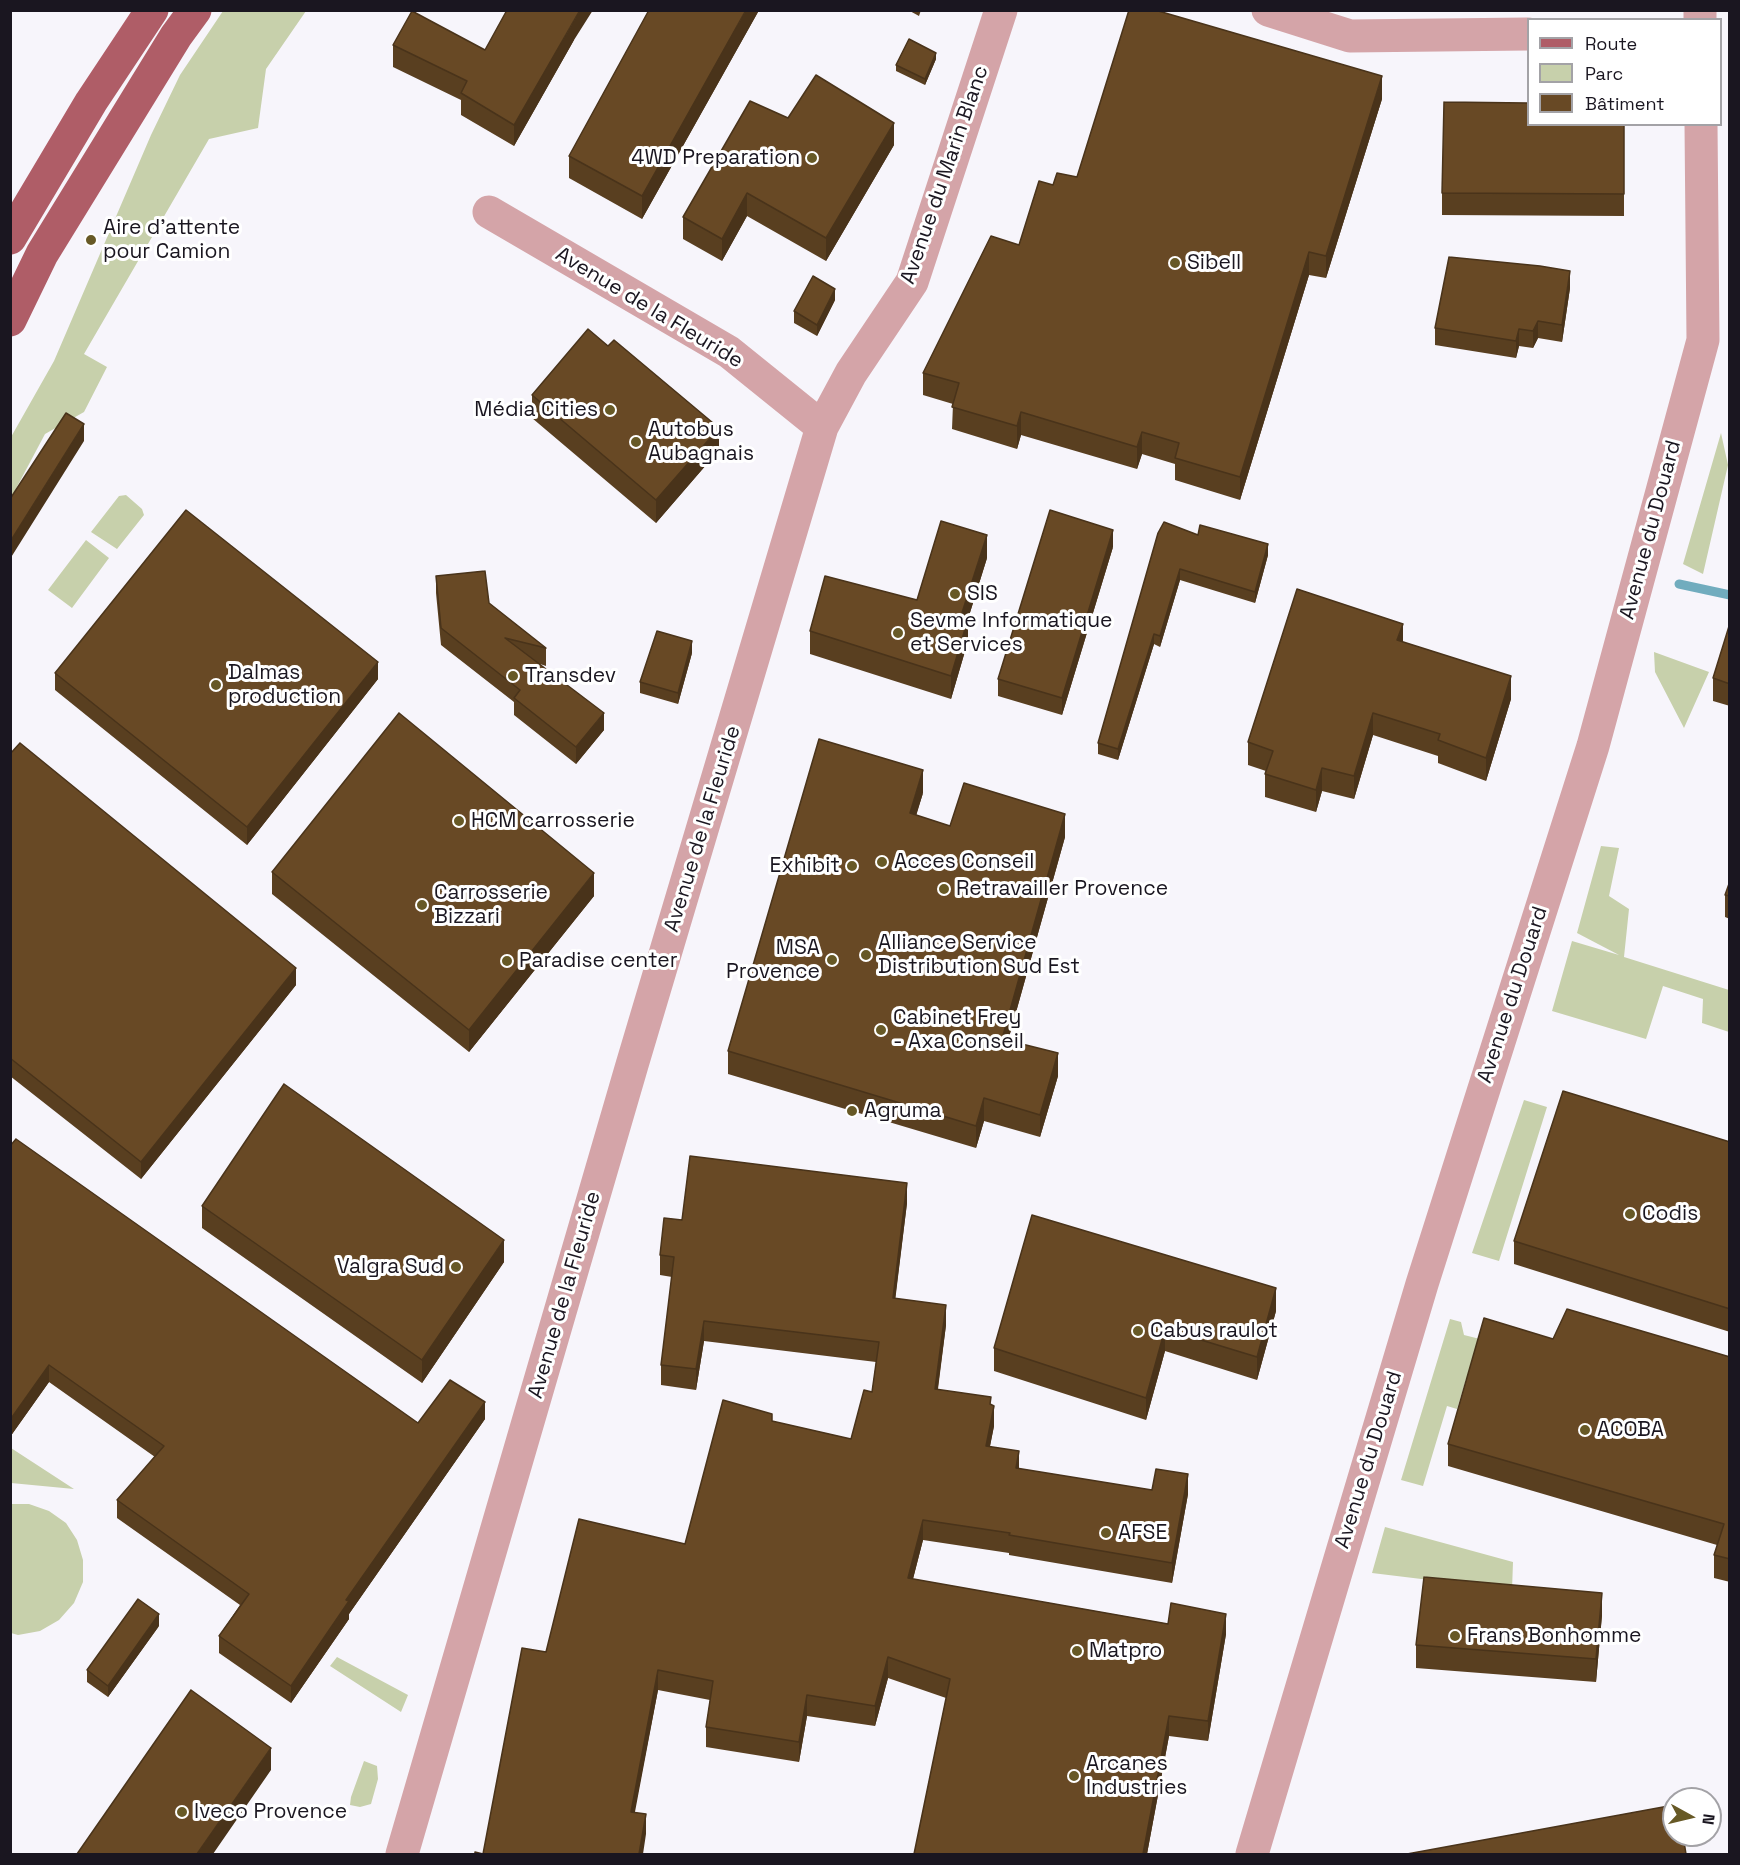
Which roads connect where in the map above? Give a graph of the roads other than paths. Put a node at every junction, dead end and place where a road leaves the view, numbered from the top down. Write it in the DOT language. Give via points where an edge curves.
graph roads {
  1 [pos="152,10"];
  2 [pos="195,10"];
  3 [pos="1001,10"];
  4 [pos="1268,10"];
  5 [pos="1527,34"];
  6 [pos="1701,126"];
  7 [pos="489,212"];
  8 [pos="10,238"];
  9 [pos="10,320"];
  10 [pos="822,428"];
  11 [pos="402,1854"];
  12 [pos="1252,1854"];
  1 -- 8 [label="main road" via="91,102"];
  2 -- 9 [label="main road" via="42,254"];
  3 -- 10 [label="street, Avenue du Marin Blanc" via="912,282 851,373"];
  4 -- 5 [label="street" via="1350,36"];
  6 -- 12 [label="street, Avenue du Douard" via="1702,340 1593,746 1422,1284"];
  7 -- 10 [label="street, Avenue de la Fleuride" via="729,352"];
  10 -- 11 [label="street, Avenue de la Fleuride"];
}
